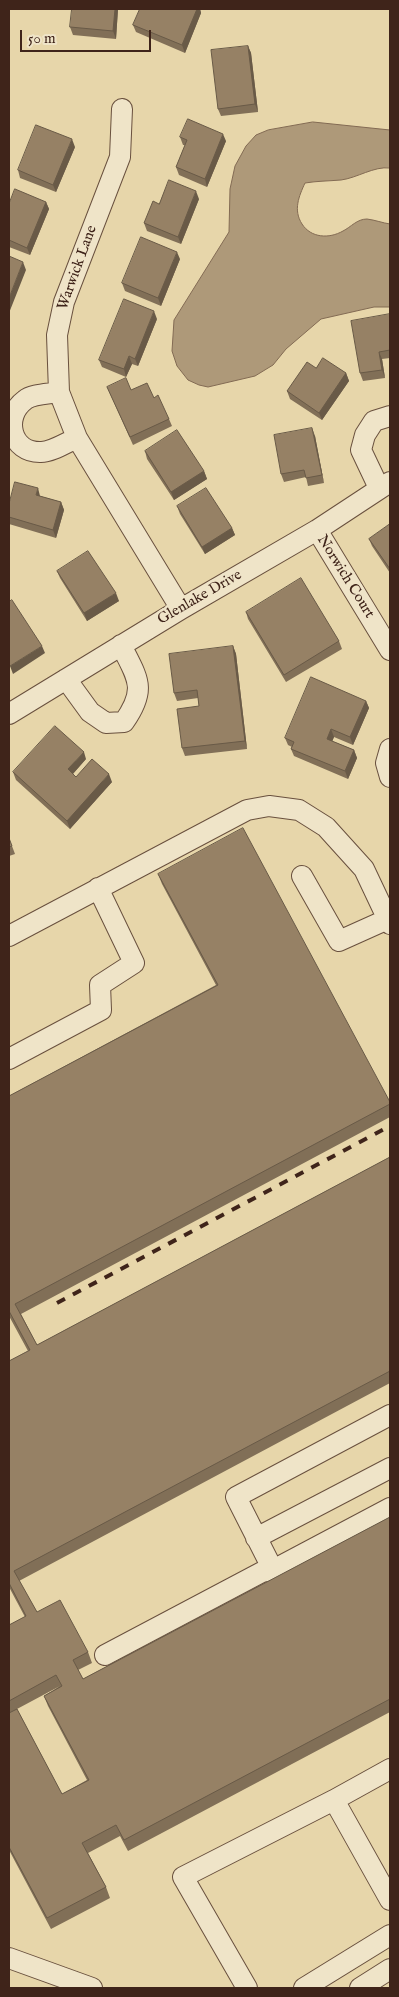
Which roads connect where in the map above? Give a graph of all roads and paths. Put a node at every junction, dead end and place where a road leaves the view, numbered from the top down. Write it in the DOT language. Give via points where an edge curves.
graph roads {
  1 [pos="122,109"];
  2 [pos="59,392"];
  3 [pos="390,416"];
  4 [pos="77,438"];
  5 [pos="384,485"];
  6 [pos="316,530"];
  7 [pos="181,609"];
  8 [pos="121,645"];
  9 [pos="390,650"];
  10 [pos="66,679"];
  11 [pos="9,714"];
  12 [pos="390,749"];
  13 [pos="390,777"];
  14 [pos="302,876"];
  15 [pos="98,888"];
  16 [pos="389,922"];
  17 [pos="9,936"];
  18 [pos="9,1059"];
  19 [pos="390,1415"];
  20 [pos="390,1468"];
  21 [pos="390,1508"];
  22 [pos="256,1538"];
  23 [pos="274,1570"];
  24 [pos="105,1655"];
  25 [pos="390,1768"];
  26 [pos="334,1800"];
  27 [pos="390,1900"];
  28 [pos="390,1935"];
  29 [pos="9,1958"];
  30 [pos="390,1969"];
  31 [pos="92,1988"];
  32 [pos="247,1988"];
  33 [pos="304,1988"];
  34 [pos="360,1988"];
  1 -- 2 [label="street, Warwick Lane" via="120,157 64,302 57,336"];
  2 -- 4 [label="street, Warwick Lane"];
  2 -- 4 [label="street" via="26,399 16,409 11,427 17,442 29,451 43,452"];
  3 -- 5 [label="street" via="374,421 361,450"];
  4 -- 7 [label="street, Warwick Lane"];
  5 -- 6 [label="street, Glenlake Drive"];
  6 -- 7 [label="street, Glenlake Drive"];
  6 -- 9 [label="street, Norwich Court"];
  7 -- 8 [label="street, Glenlake Drive"];
  8 -- 10 [label="street, Glenlake Drive"];
  8 -- 10 [label="street" via="139,683 135,706 124,722 106,723 90,712"];
  10 -- 11 [label="street, Glenlake Drive"];
  12 -- 13 [label="street" via="386,763"];
  14 -- 16 [label="street" via="339,941"];
  15 -- 16 [label="street" via="247,810 269,806 299,810 326,826 364,869"];
  15 -- 17 [label="street"];
  15 -- 18 [label="street" via="134,963 100,986 101,1010"];
  19 -- 22 [label="street" via="236,1497"];
  20 -- 22 [label="street"];
  21 -- 23 [label="street"];
  22 -- 23 [label="street"];
  23 -- 24 [label="street" via="262,1572"];
  25 -- 26 [label="street"];
  26 -- 27 [label="street"];
  26 -- 32 [label="street" via="182,1877"];
  28 -- 33 [label="street"];
  29 -- 31 [label="street"];
  30 -- 34 [label="street"];
}
